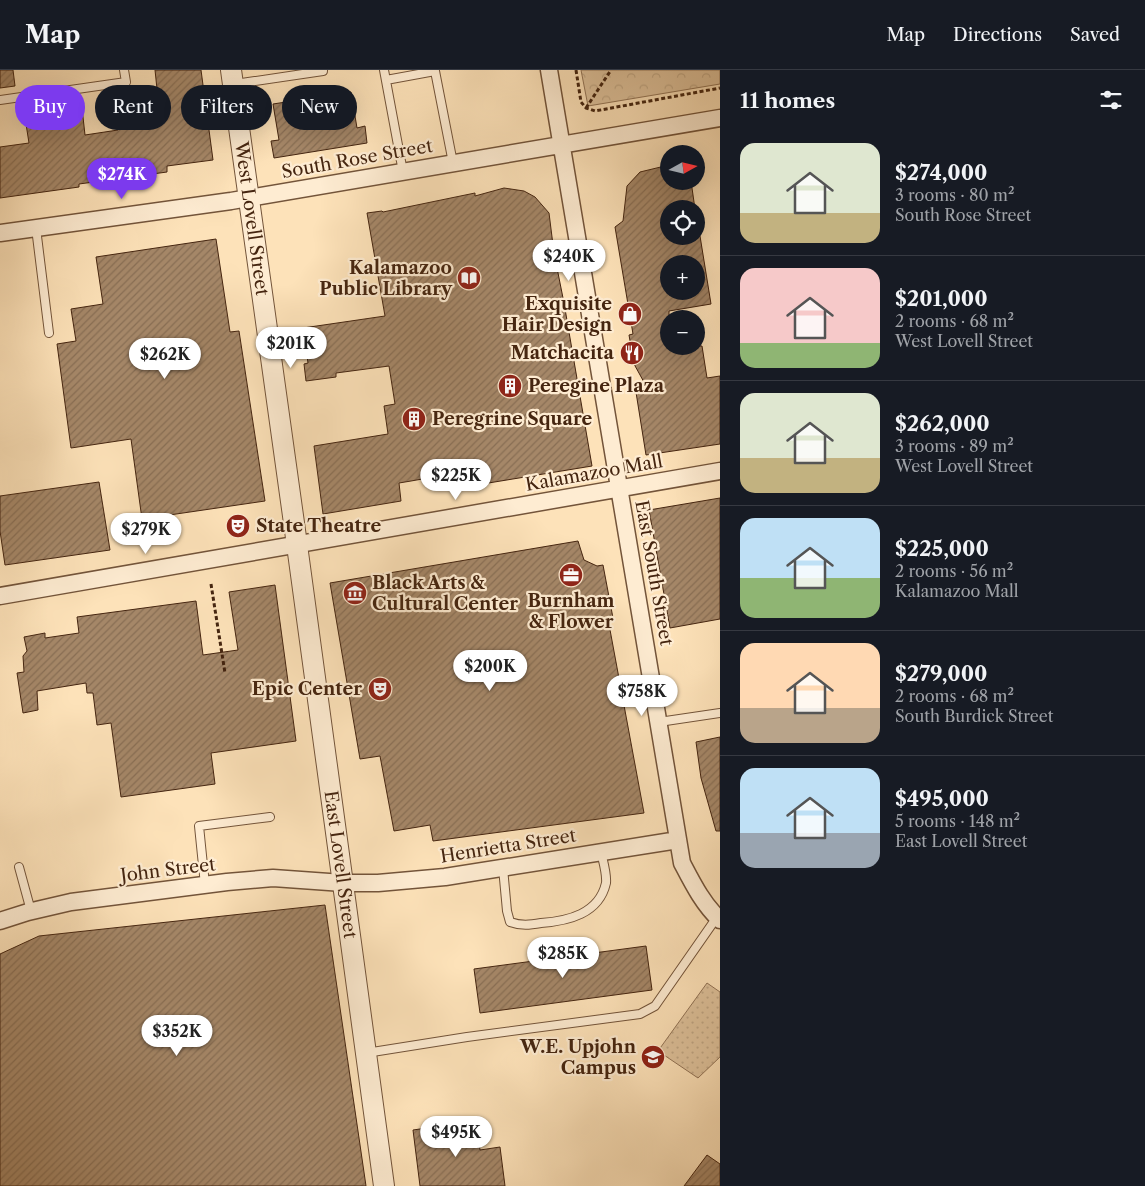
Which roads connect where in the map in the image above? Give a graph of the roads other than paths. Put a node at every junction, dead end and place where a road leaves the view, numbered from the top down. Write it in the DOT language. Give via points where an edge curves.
graph roads {
  1 [pos="124,70"];
  2 [pos="323,70"];
  3 [pos="384,70"];
  4 [pos="549,70"];
  5 [pos="232,77"];
  6 [pos="386,80"];
  7 [pos="0,100"];
  8 [pos="720,118"];
  9 [pos="562,144"];
  10 [pos="453,163"];
  11 [pos="403,172"];
  12 [pos="250,198"];
  13 [pos="36,228"];
  14 [pos="0,233"];
  15 [pos="50,333"];
  16 [pos="720,471"];
  17 [pos="620,488"];
  18 [pos="297,545"];
  19 [pos="0,596"];
  20 [pos="720,713"];
  21 [pos="659,722"];
  22 [pos="270,817"];
  23 [pos="678,840"];
  24 [pos="601,852"];
  25 [pos="19,867"];
  26 [pos="503,868"];
  27 [pos="343,883"];
  28 [pos="205,885"];
  29 [pos="31,911"];
  30 [pos="719,919"];
  31 [pos="0,921"];
  32 [pos="366,1053"];
  33 [pos="384,1186"];
  1 -- 7 [label="lane" via="126,82"];
  2 -- 5 [label="lane"];
  3 -- 6 [label="lane"];
  4 -- 9 [label="street, East South Street"];
  5 -- 12 [label="street, West Lovell Street"];
  6 -- 10 [label="lane" via="435,72"];
  6 -- 11 [label="lane"];
  8 -- 9 [label="street, South Rose Street"];
  9 -- 10 [label="street, South Rose Street"];
  9 -- 17 [label="street, East South Street"];
  10 -- 11 [label="street, South Rose Street"];
  11 -- 12 [label="street, South Rose Street"];
  12 -- 13 [label="street, South Rose Street"];
  12 -- 18 [label="street, West Lovell Street"];
  13 -- 14 [label="street, South Rose Street"];
  13 -- 15 [label="lane"];
  16 -- 17 [label="street, Kalamazoo Mall"];
  17 -- 18 [label="street, Kalamazoo Mall"];
  17 -- 21 [label="street, East South Street"];
  18 -- 19 [label="street, Kalamazoo Mall"];
  18 -- 27 [label="street, East Lovell Street"];
  20 -- 21 [label="lane"];
  21 -- 23 [label="street, East South Street"];
  22 -- 28 [label="lane" via="199,826"];
  23 -- 24 [label="street, Henrietta Street"];
  23 -- 30 [label="street, East South Street" via="682,863 709,909"];
  24 -- 26 [label="street, Henrietta Street"];
  24 -- 26 [label="lane" via="606,882 597,903 576,918 556,922 520,926 510,922"];
  25 -- 29 [label="lane"];
  26 -- 27 [label="street, Henrietta Street" via="436,878"];
  27 -- 28 [label="street, John Street" via="273,878"];
  27 -- 32 [label="street, East Lovell Street"];
  28 -- 29 [label="street, John Street" via="72,902"];
  29 -- 31 [label="street, John Street"];
  30 -- 32 [label="lane" via="655,1006 640,1014"];
  32 -- 33 [label="street, East Lovell Street"];
}
